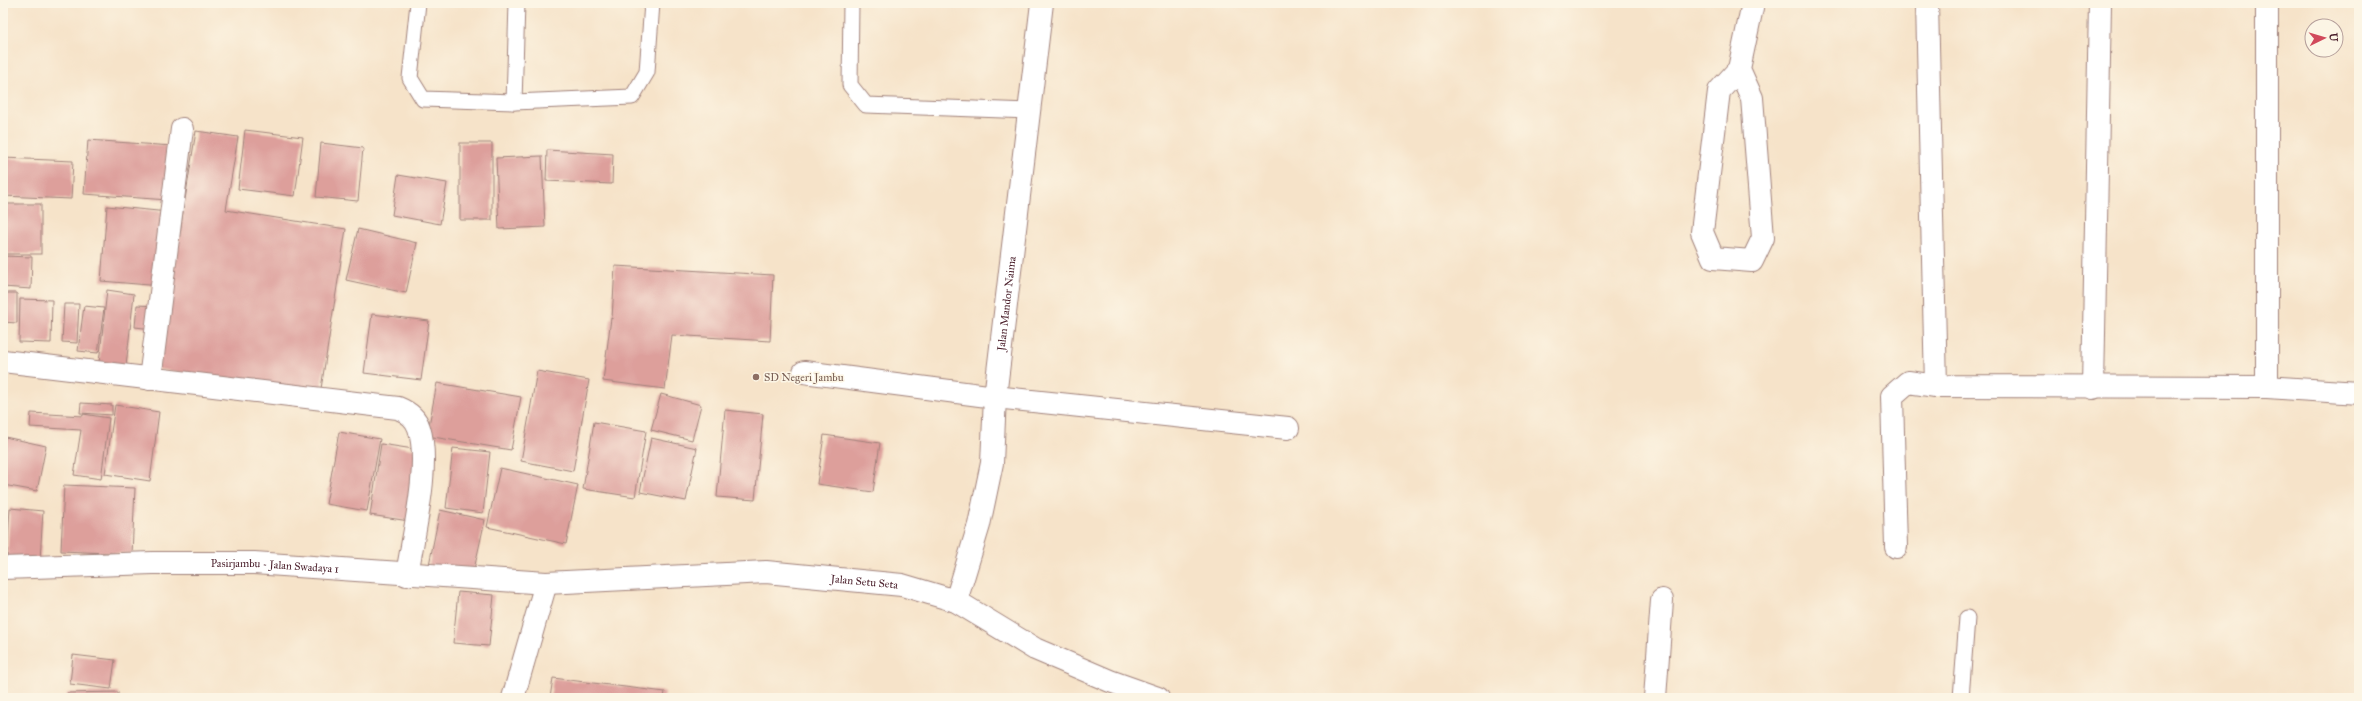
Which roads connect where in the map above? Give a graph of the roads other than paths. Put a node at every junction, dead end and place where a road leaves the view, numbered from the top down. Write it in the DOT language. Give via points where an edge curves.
graph roads {
  1 [pos="418,3"];
  2 [pos="517,3"];
  3 [pos="652,3"];
  4 [pos="851,3"];
  5 [pos="1042,3"];
  6 [pos="1752,3"];
  7 [pos="1927,3"];
  8 [pos="2100,3"];
  9 [pos="2267,3"];
  10 [pos="1739,69"];
  11 [pos="514,102"];
  12 [pos="1029,111"];
  13 [pos="182,129"];
  14 [pos="3,361"];
  15 [pos="804,372"];
  16 [pos="150,379"];
  17 [pos="1936,386"];
  18 [pos="2093,388"];
  19 [pos="2267,388"];
  20 [pos="2359,393"];
  21 [pos="995,397"];
  22 [pos="1288,428"];
  23 [pos="1896,547"];
  24 [pos="3,568"];
  25 [pos="407,575"];
  26 [pos="546,583"];
  27 [pos="1662,600"];
  28 [pos="956,601"];
  29 [pos="1967,618"];
  30 [pos="513,698"];
  31 [pos="1158,698"];
  32 [pos="1655,698"];
  33 [pos="1961,698"];
  1 -- 11 [label="lane" via="410,78 424,99"];
  2 -- 11 [label="lane"];
  3 -- 11 [label="lane" via="647,72 632,97"];
  4 -- 12 [label="lane" via="850,85 866,105"];
  5 -- 12 [label="street, Jalan Mandor Naima"];
  6 -- 10 [label="street"];
  7 -- 17 [label="street"];
  8 -- 18 [label="street"];
  9 -- 19 [label="street"];
  10 -- 10 [label="street" via="1719,91 1702,232 1713,258 1752,261 1763,238 1752,98"];
  12 -- 21 [label="street, Jalan Mandor Naima"];
  13 -- 16 [label="street"];
  14 -- 16 [label="street"];
  15 -- 21 [label="street"];
  16 -- 25 [label="street" via="398,408 410,413 419,428 424,472"];
  17 -- 18 [label="street"];
  17 -- 23 [label="street" via="1908,382 1892,396"];
  18 -- 19 [label="street"];
  19 -- 20 [label="street"];
  21 -- 22 [label="street"];
  21 -- 28 [label="street, Jalan Mandor Naima" via="992,462 979,524"];
  24 -- 25 [label="street, Pasirjambu - Jalan Swadaya 1" via="153,563 254,563"];
  25 -- 26 [label="street, Pasirjambu - Jalan Swadaya 1"];
  26 -- 28 [label="street, Jalan Setu Seta" via="766,572 902,585"];
  26 -- 30 [label="street"];
  27 -- 32 [label="street"];
  28 -- 31 [label="street, Jalan Setu Seta" via="1035,649"];
  29 -- 33 [label="lane"];
}
